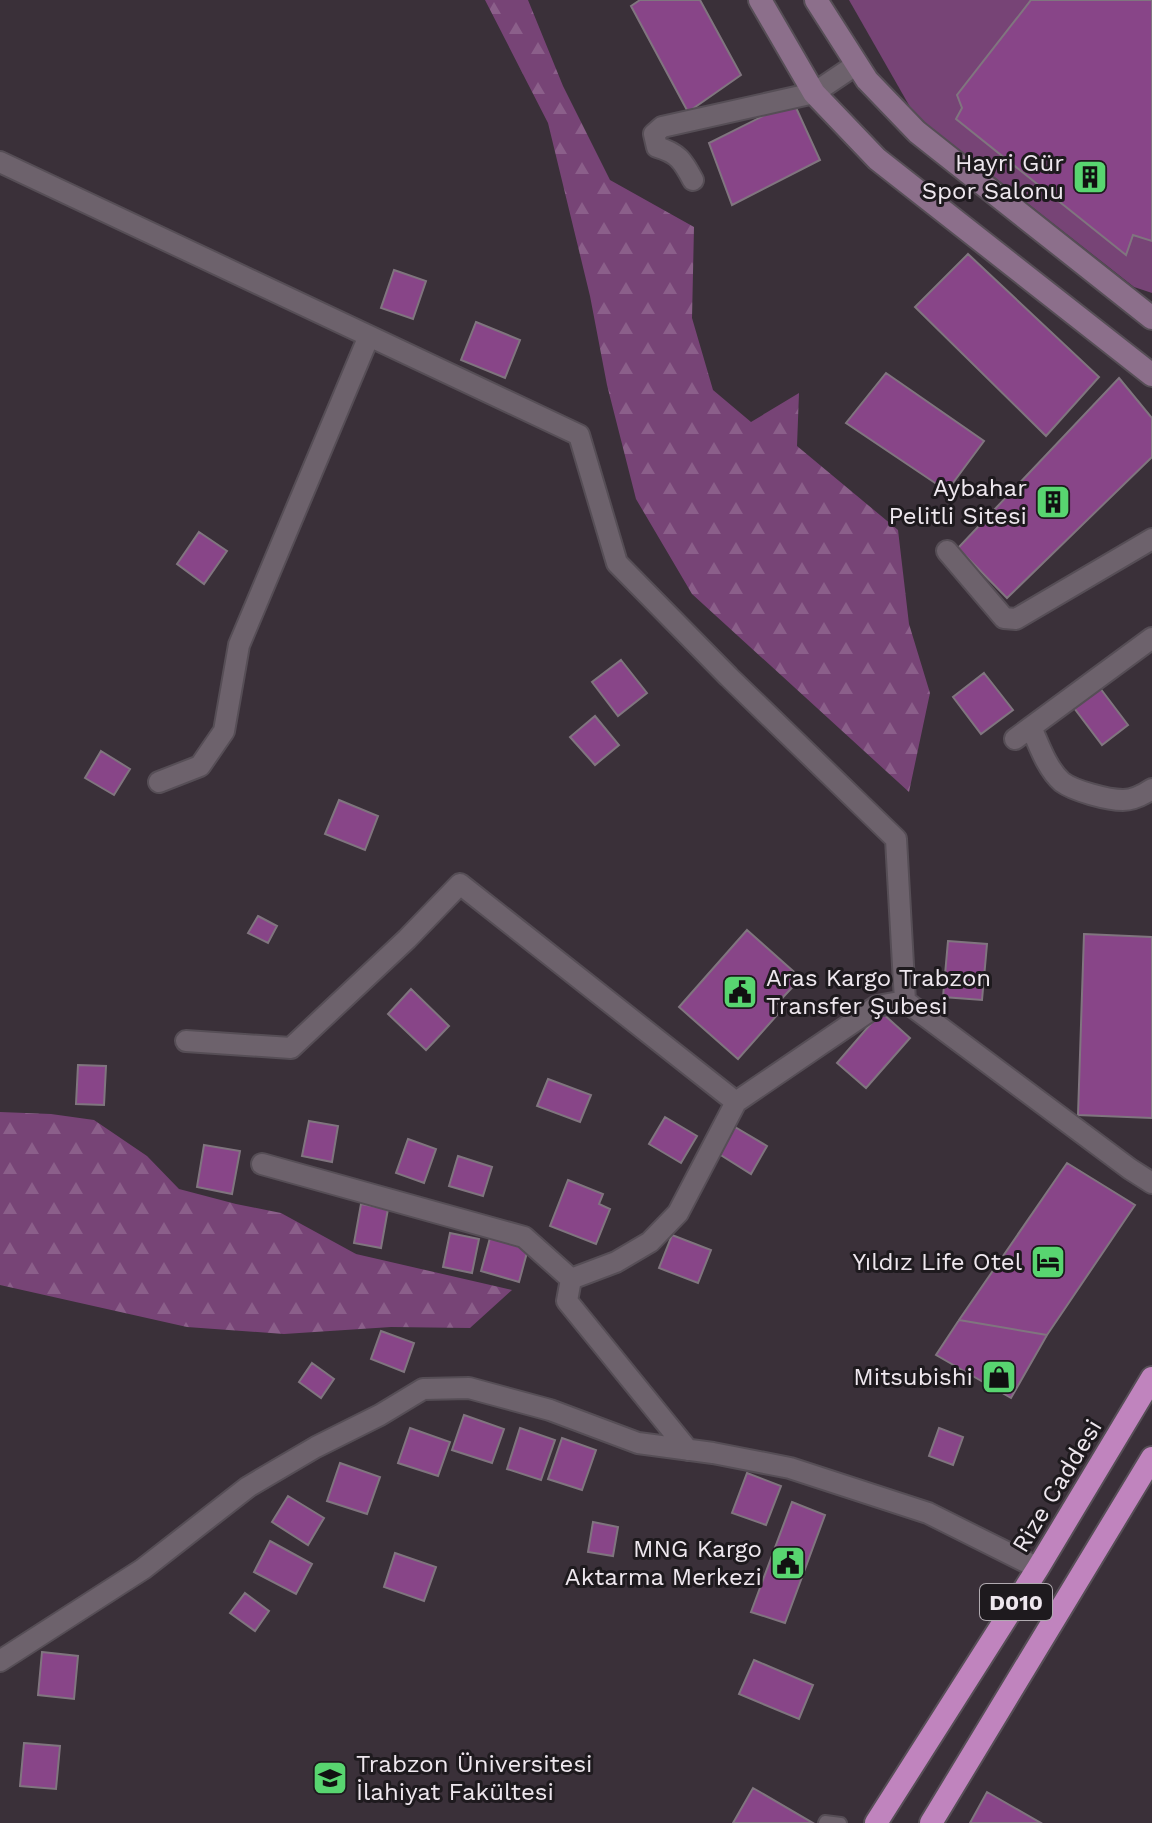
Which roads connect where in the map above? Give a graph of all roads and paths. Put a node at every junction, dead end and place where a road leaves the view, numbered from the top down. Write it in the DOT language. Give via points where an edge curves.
graph roads {
  1 [pos="760,0"];
  2 [pos="816,0"];
  3 [pos="857,64"];
  4 [pos="814,93"];
  5 [pos="0,162"];
  6 [pos="693,180"];
  7 [pos="1152,318"];
  8 [pos="369,336"];
  9 [pos="1152,375"];
  10 [pos="1152,539"];
  11 [pos="947,551"];
  12 [pos="1152,638"];
  13 [pos="159,782"];
  14 [pos="1152,789"];
  15 [pos="905,1001"];
  16 [pos="186,1041"];
  17 [pos="736,1102"];
  18 [pos="262,1164"];
  19 [pos="1152,1183"];
  20 [pos="571,1279"];
  21 [pos="1152,1378"];
  22 [pos="688,1450"];
  23 [pos="1152,1458"];
  24 [pos="1038,1568"];
  25 [pos="2,1656"];
  26 [pos="824,1823"];
  27 [pos="841,1823"];
  28 [pos="876,1823"];
  29 [pos="931,1823"];
  1 -- 4 [label="main road"];
  2 -- 3 [label="main road"];
  3 -- 4 [label="street"];
  3 -- 7 [label="main road" via="917,132"];
  4 -- 6 [label="street" via="662,127 654,134 657,147 672,151"];
  4 -- 9 [label="main road" via="877,159"];
  5 -- 8 [label="street"];
  8 -- 13 [label="street" via="239,645 224,731 200,766"];
  8 -- 15 [label="street" via="579,435 617,563 896,839"];
  10 -- 11 [label="street" via="1016,619 1004,618"];
  12 -- 14 [label="street" via="1023,733 1063,782 1084,792 1122,800"];
  15 -- 17 [label="street" via="877,1006"];
  15 -- 19 [label="street"];
  16 -- 17 [label="street" via="291,1048 460,884"];
  17 -- 20 [label="street" via="678,1213 650,1242"];
  18 -- 20 [label="street" via="524,1237"];
  20 -- 22 [label="street" via="567,1301"];
  21 -- 24 [label="highway, Rize Caddesi / D010"];
  22 -- 24 [label="street" via="790,1468 914,1508"];
  22 -- 25 [label="street" via="638,1443 550,1410 469,1388 423,1389 248,1487 143,1569"];
  23 -- 29 [label="highway, D010"];
  24 -- 28 [label="highway, Rize Caddesi / D010"];
  26 -- 27 [label="lane"];
}
